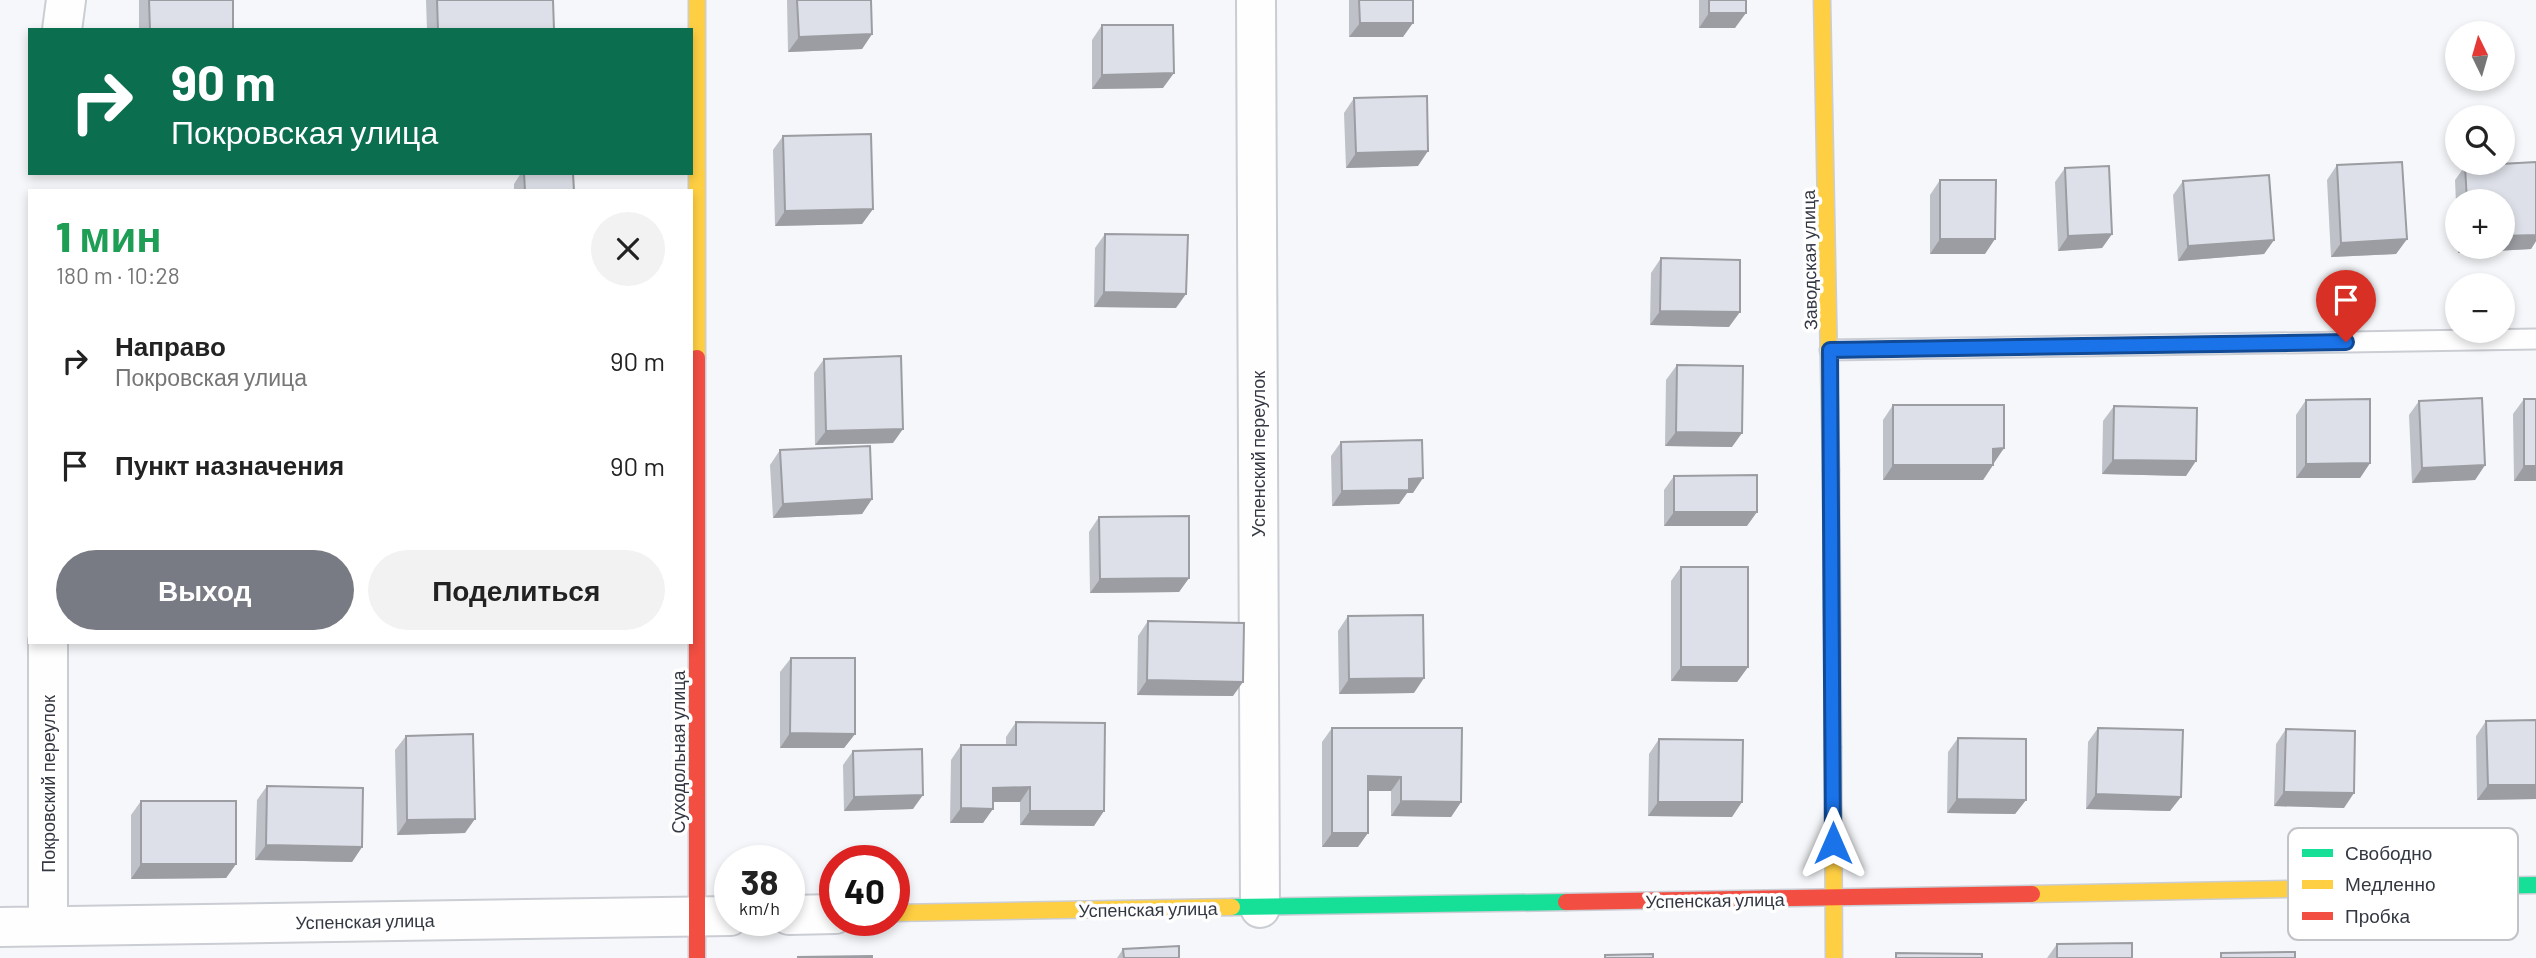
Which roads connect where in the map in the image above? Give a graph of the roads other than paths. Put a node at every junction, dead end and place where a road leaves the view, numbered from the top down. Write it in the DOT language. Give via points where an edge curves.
graph roads {
  1 [pos="66,0"];
  2 [pos="698,0"];
  3 [pos="1256,0"];
  4 [pos="1822,0"];
  5 [pos="62,28"];
  6 [pos="2536,339"];
  7 [pos="1830,350"];
  8 [pos="48,644"];
  9 [pos="2518,885"];
  10 [pos="2536,885"];
  11 [pos="2288,890"];
  12 [pos="1834,898"];
  13 [pos="1260,908"];
  14 [pos="910,913"];
  15 [pos="714,916"];
  16 [pos="48,926"];
  17 [pos="0,927"];
  18 [pos="697,958"];
  19 [pos="1833,958"];
  1 -- 5 [label="street"];
  2 -- 15 [label="street, Суходольная улица"];
  3 -- 13 [label="street, Успенский переулок"];
  4 -- 7 [label="street, Заводская улица"];
  6 -- 7 [label="lane"];
  7 -- 12 [label="street, Заводская улица"];
  8 -- 16 [label="street, Покровский переулок"];
  9 -- 10 [label="street, Успенская улица"];
  11 -- 12 [label="street, Успенская улица"];
  12 -- 13 [label="street, Успенская улица"];
  12 -- 19 [label="street, Заводская улица"];
  13 -- 14 [label="street, Успенская улица"];
  15 -- 16 [label="street, Успенская улица"];
  15 -- 18 [label="street, Суходольная улица"];
  16 -- 17 [label="street, Успенская улица"];
}
